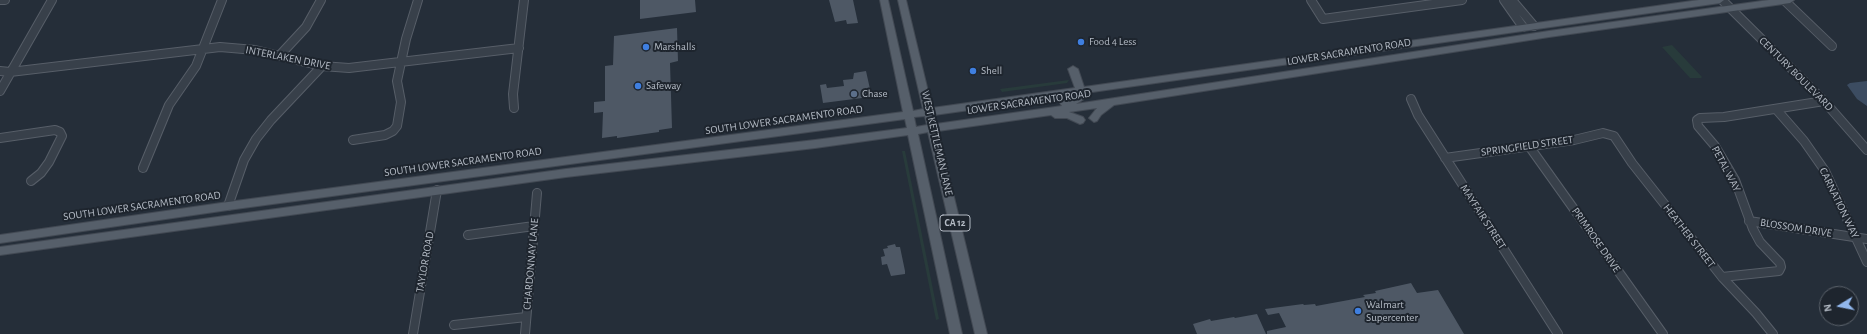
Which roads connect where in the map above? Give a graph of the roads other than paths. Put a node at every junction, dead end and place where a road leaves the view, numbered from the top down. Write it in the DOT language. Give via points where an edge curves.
graph roads {
  1 [pos="0,0"];
  2 [pos="5,0"];
  3 [pos="52,0"];
  4 [pos="222,0"];
  5 [pos="321,0"];
  6 [pos="418,0"];
  7 [pos="524,0"];
  8 [pos="884,0"];
  9 [pos="902,0"];
  10 [pos="1311,0"];
  11 [pos="1462,0"];
  12 [pos="1504,0"];
  13 [pos="1512,0"];
  14 [pos="1721,0"];
  15 [pos="1788,0"];
  16 [pos="1731,9"];
  17 [pos="1534,26"];
  18 [pos="1523,27"];
  19 [pos="1832,46"];
  20 [pos="203,48"];
  21 [pos="519,48"];
  22 [pos="280,55"];
  23 [pos="400,63"];
  24 [pos="322,66"];
  25 [pos="1073,69"];
  26 [pos="0,71"];
  27 [pos="10,72"];
  28 [pos="1080,90"];
  29 [pos="0,92"];
  30 [pos="1123,100"];
  31 [pos="1411,100"];
  32 [pos="1824,101"];
  33 [pos="514,108"];
  34 [pos="1776,109"];
  35 [pos="929,113"];
  36 [pos="1029,114"];
  37 [pos="909,115"];
  38 [pos="1094,118"];
  39 [pos="1080,120"];
  40 [pos="933,128"];
  41 [pos="912,131"];
  42 [pos="1609,134"];
  43 [pos="0,138"];
  44 [pos="353,140"];
  45 [pos="1529,146"];
  46 [pos="1867,150"];
  47 [pos="1445,158"];
  48 [pos="143,168"];
  49 [pos="483,172"];
  50 [pos="31,181"];
  51 [pos="437,190"];
  52 [pos="537,193"];
  53 [pos="228,206"];
  54 [pos="1749,221"];
  55 [pos="534,226"];
  56 [pos="468,235"];
  57 [pos="1856,237"];
  58 [pos="0,239"];
  59 [pos="1867,239"];
  60 [pos="0,251"];
  61 [pos="1867,262"];
  62 [pos="1722,277"];
  63 [pos="526,317"];
  64 [pos="454,325"];
  65 [pos="413,334"];
  66 [pos="525,334"];
  67 [pos="956,334"];
  68 [pos="981,334"];
  69 [pos="1558,334"];
  70 [pos="1663,334"];
  71 [pos="1773,334"];
  1 -- 2 [label="street"];
  3 -- 27 [label="street"];
  4 -- 20 [label="street"];
  5 -- 22 [label="street" via="306,27"];
  6 -- 23 [label="street"];
  7 -- 21 [label="street"];
  8 -- 37 [label="main road, WEST KETTLEMAN LANE / CA 12"];
  9 -- 35 [label="main road, WEST KETTLEMAN LANE / CA 12"];
  10 -- 11 [label="street" via="1323,19"];
  12 -- 18 [label="street"];
  13 -- 17 [label="street"];
  14 -- 16 [label="street, CENTURY BOULEVARD"];
  14 -- 17 [label="main road, LOWER SACRAMENTO ROAD"];
  15 -- 16 [label="main road, LOWER SACRAMENTO ROAD"];
  15 -- 19 [label="street"];
  16 -- 30 [label="main road, LOWER SACRAMENTO ROAD" via="1474,45 1178,98"];
  16 -- 32 [label="street, CENTURY BOULEVARD"];
  17 -- 18 [label="main road, LOWER SACRAMENTO ROAD"];
  18 -- 28 [label="main road, LOWER SACRAMENTO ROAD"];
  20 -- 22 [label="street, INTERLAKEN DRIVE" via="238,48"];
  20 -- 27 [label="street, INTERLAKEN DRIVE"];
  20 -- 48 [label="street" via="193,70 169,105"];
  21 -- 23 [label="street, INTERLAKEN DRIVE"];
  21 -- 33 [label="street" via="513,94"];
  22 -- 24 [label="street, INTERLAKEN DRIVE"];
  23 -- 24 [label="street, INTERLAKEN DRIVE" via="349,68"];
  23 -- 44 [label="street" via="397,84 401,102 398,126 385,135"];
  24 -- 53 [label="street" via="256,139"];
  25 -- 28 [label="main road"];
  26 -- 27 [label="street, INTERLAKEN DRIVE"];
  27 -- 29 [label="street"];
  28 -- 35 [label="main road, LOWER SACRAMENTO ROAD"];
  28 -- 36 [label="main road" via="1081,96 1077,100 1041,108"];
  30 -- 36 [label="main road, LOWER SACRAMENTO ROAD"];
  30 -- 38 [label="main road" via="1109,104"];
  31 -- 47 [label="street, MAYFAIR STREET"];
  32 -- 34 [label="street"];
  32 -- 46 [label="street, CENTURY BOULEVARD"];
  34 -- 54 [label="street, PETAL WAY" via="1697,120 1698,126 1715,146 1734,180"];
  34 -- 57 [label="street, CARNATION WAY" via="1804,141 1825,171"];
  35 -- 37 [label="main road, SOUTH LOWER SACRAMENTO ROAD"];
  35 -- 40 [label="main road, WEST KETTLEMAN LANE / CA 12"];
  36 -- 39 [label="main road" via="1055,114"];
  36 -- 40 [label="main road, LOWER SACRAMENTO ROAD"];
  37 -- 41 [label="main road, WEST KETTLEMAN LANE / CA 12"];
  37 -- 49 [label="main road, SOUTH LOWER SACRAMENTO ROAD"];
  40 -- 41 [label="main road, LOWER SACRAMENTO ROAD"];
  40 -- 68 [label="main road, WEST KETTLEMAN LANE / CA 12"];
  41 -- 51 [label="main road"];
  41 -- 67 [label="main road, WEST KETTLEMAN LANE / CA 12"];
  42 -- 45 [label="street, SPRINGFIELD STREET"];
  42 -- 62 [label="street, HEATHER STREET"];
  43 -- 50 [label="street" via="55,130 60,132 62,136 49,162"];
  45 -- 47 [label="street, SPRINGFIELD STREET"];
  45 -- 70 [label="street, PRIMROSE DRIVE"];
  47 -- 69 [label="street, MAYFAIR STREET"];
  49 -- 51 [label="main road" via="470,178 444,182"];
  49 -- 53 [label="main road, SOUTH LOWER SACRAMENTO ROAD"];
  51 -- 60 [label="main road"];
  51 -- 65 [label="street, TAYLOR ROAD"];
  52 -- 55 [label="street, CHARDONNAY LANE"];
  53 -- 58 [label="main road, SOUTH LOWER SACRAMENTO ROAD"];
  54 -- 57 [label="street, BLOSSOM DRIVE"];
  54 -- 62 [label="street, PETAL WAY" via="1760,242 1777,257 1781,267 1779,271"];
  55 -- 56 [label="street"];
  55 -- 63 [label="street, CHARDONNAY LANE"];
  57 -- 59 [label="street, BLOSSOM DRIVE"];
  57 -- 61 [label="street, CARNATION WAY"];
  62 -- 71 [label="street, HEATHER STREET"];
  63 -- 64 [label="street"];
  63 -- 66 [label="street, CHARDONNAY LANE"];
}
